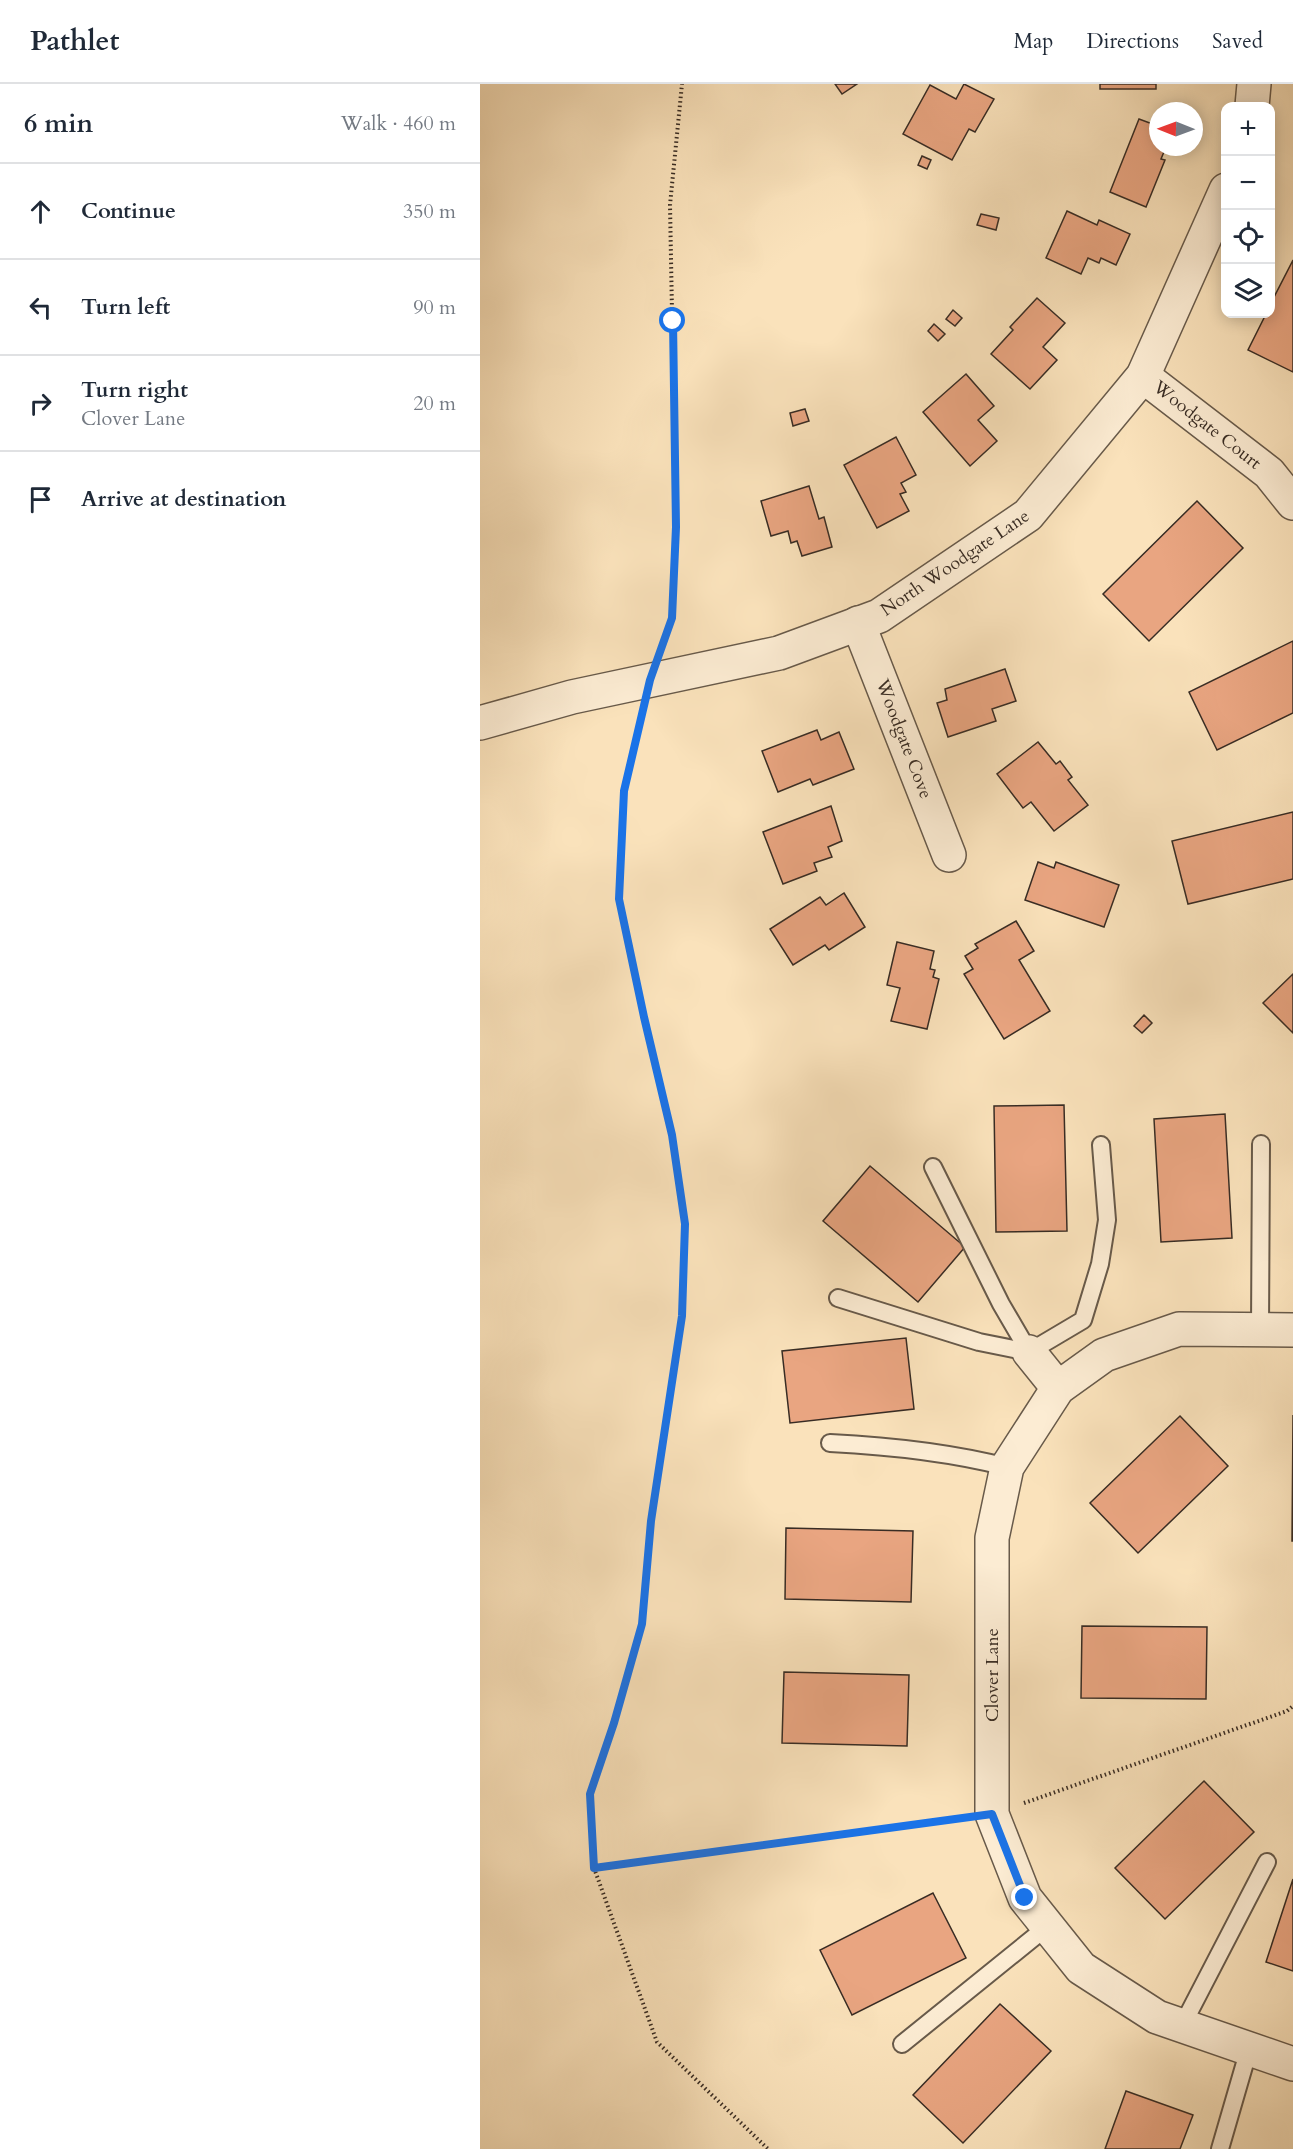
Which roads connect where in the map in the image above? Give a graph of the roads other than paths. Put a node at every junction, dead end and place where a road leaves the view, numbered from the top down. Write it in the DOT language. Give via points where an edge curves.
graph roads {
  1 [pos="1254,84"];
  2 [pos="1252,102"];
  3 [pos="1221,201"];
  4 [pos="1143,376"];
  5 [pos="1293,503"];
  6 [pos="858,623"];
  7 [pos="480,723"];
  8 [pos="949,855"];
  9 [pos="1261,1144"];
  10 [pos="1101,1145"];
  11 [pos="933,1167"];
  12 [pos="838,1298"];
  13 [pos="1260,1330"];
  14 [pos="1293,1330"];
  15 [pos="1029,1352"];
  16 [pos="1058,1388"];
  17 [pos="830,1443"];
  18 [pos="1007,1467"];
  19 [pos="1267,1862"];
  20 [pos="1048,1926"];
  21 [pos="1182,2026"];
  22 [pos="902,2044"];
  23 [pos="1249,2049"];
  24 [pos="1293,2064"];
  25 [pos="1220,2149"];
  1 -- 2 [label="street"];
  3 -- 4 [label="street, North Woodgate Lane"];
  4 -- 5 [label="street, Woodgate Court" via="1269,472"];
  4 -- 6 [label="street, North Woodgate Lane" via="1028,515 879,616"];
  6 -- 7 [label="street, North Woodgate Lane" via="779,652 572,697"];
  6 -- 8 [label="street, Woodgate Cove"];
  9 -- 13 [label="lane"];
  10 -- 15 [label="lane" via="1107,1220 1100,1264 1083,1320"];
  11 -- 15 [label="lane"];
  12 -- 15 [label="lane" via="980,1342"];
  13 -- 14 [label="street, Clover Lane"];
  13 -- 16 [label="street, Clover Lane" via="1179,1329 1104,1355"];
  15 -- 16 [label="street"];
  16 -- 18 [label="street, Clover Lane"];
  17 -- 18 [label="lane" via="940,1452"];
  18 -- 20 [label="street, Clover Lane" via="992,1538 992,1814 1025,1898"];
  19 -- 21 [label="lane"];
  20 -- 21 [label="street, Clover Lane" via="1081,1968 1157,2017"];
  20 -- 22 [label="lane"];
  21 -- 23 [label="street, Clover Lane"];
  23 -- 24 [label="street, Clover Lane"];
  23 -- 25 [label="lane"];
}
